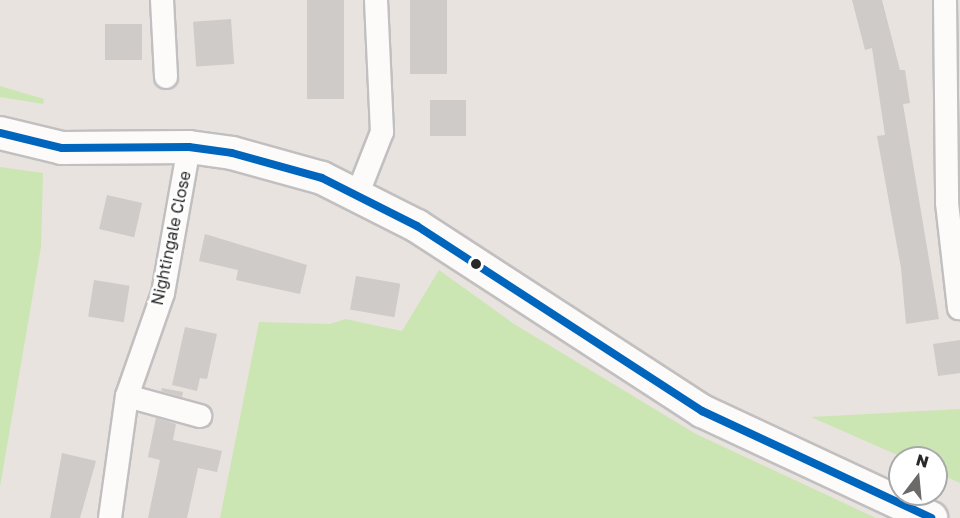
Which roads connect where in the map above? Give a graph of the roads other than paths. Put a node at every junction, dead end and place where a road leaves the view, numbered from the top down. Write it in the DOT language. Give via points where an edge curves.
graph roads {
  1 [pos="162,0"];
  2 [pos="376,0"];
  3 [pos="945,0"];
  4 [pos="166,77"];
  5 [pos="0,133"];
  6 [pos="189,147"];
  7 [pos="358,193"];
  8 [pos="954,202"];
  9 [pos="959,308"];
  10 [pos="127,396"];
  11 [pos="200,416"];
  12 [pos="110,518"];
  13 [pos="932,518"];
  1 -- 4 [label="street"];
  2 -- 7 [label="street" via="382,132"];
  3 -- 8 [label="street"];
  5 -- 6 [label="street" via="62,148"];
  6 -- 7 [label="street" via="264,159"];
  6 -- 10 [label="street, Nightingale Close" via="163,293"];
  7 -- 13 [label="street" via="702,411"];
  8 -- 9 [label="street"];
  10 -- 11 [label="street"];
  10 -- 12 [label="street, Nightingale Close"];
}
